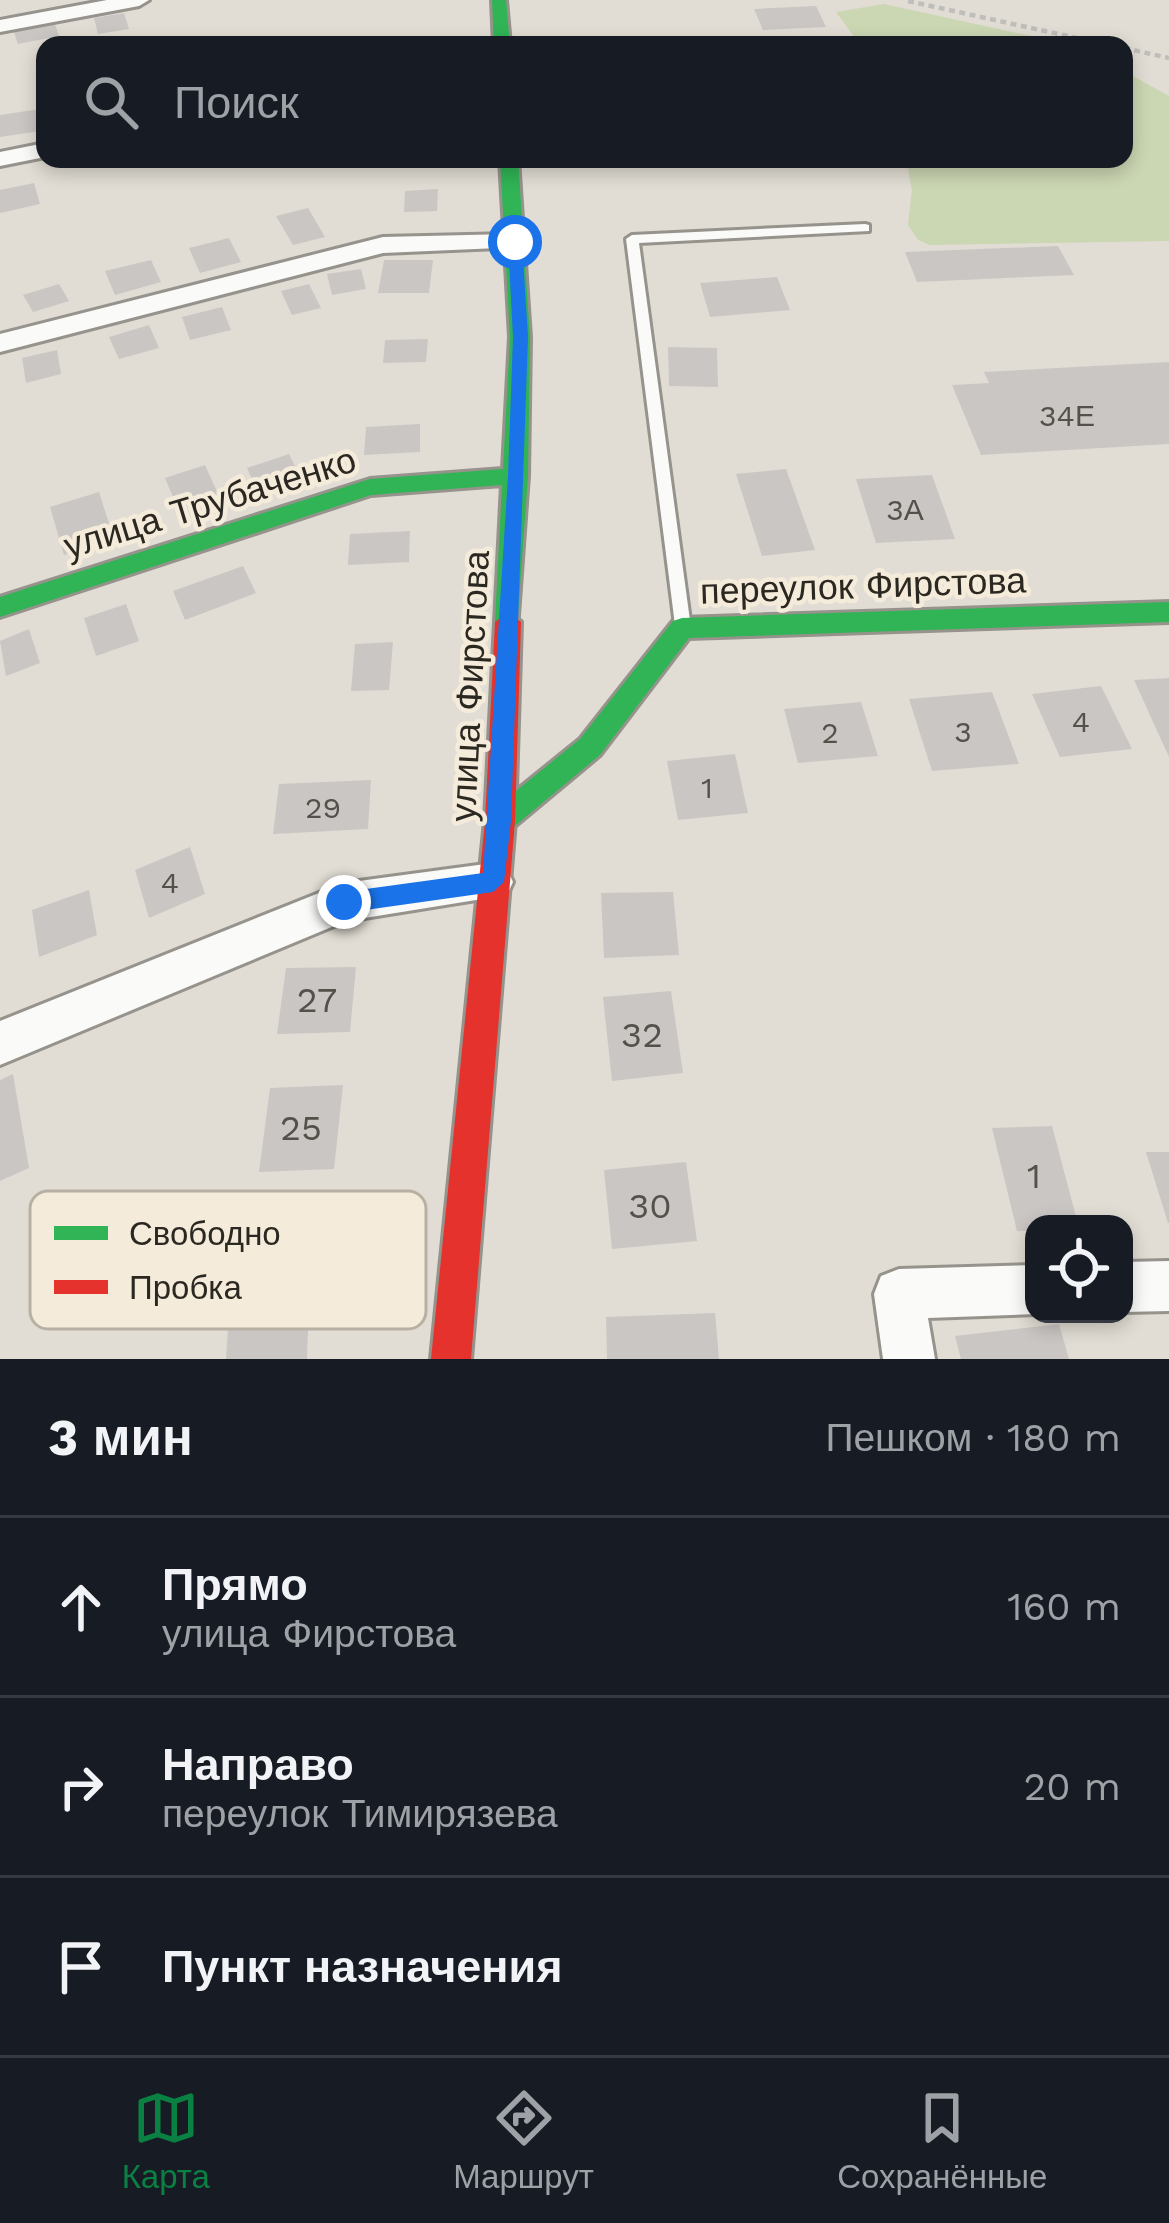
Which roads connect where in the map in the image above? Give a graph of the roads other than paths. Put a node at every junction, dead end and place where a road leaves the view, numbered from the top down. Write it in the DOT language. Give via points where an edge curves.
graph roads {
  1 [pos="139,0"];
  2 [pos="499,0"];
  3 [pos="0,26"];
  4 [pos="501,36"];
  5 [pos="36,152"];
  6 [pos="0,159"];
  7 [pos="510,168"];
  8 [pos="865,228"];
  9 [pos="515,242"];
  10 [pos="0,343"];
  11 [pos="516,476"];
  12 [pos="0,607"];
  13 [pos="1169,612"];
  14 [pos="682,628"];
  15 [pos="500,821"];
  16 [pos="493,882"];
  17 [pos="0,1042"];
  18 [pos="1169,1286"];
  19 [pos="1133,1288"];
  20 [pos="1025,1290"];
  21 [pos="451,1359"];
  22 [pos="909,1359"];
  1 -- 3 [label="street"];
  2 -- 4 [label="main road"];
  5 -- 6 [label="street"];
  7 -- 9 [label="main road, улица Фирстова"];
  8 -- 14 [label="lane" via="632,239"];
  9 -- 10 [label="street" via="382,245"];
  9 -- 11 [label="main road, улица Фирстова"];
  11 -- 12 [label="main road, улица Трубаченко" via="370,487"];
  11 -- 15 [label="main road, улица Фирстова"];
  13 -- 14 [label="main road, переулок Фирстова"];
  14 -- 15 [label="main road, переулок Фирстова" via="590,747"];
  15 -- 16 [label="main road, улица Фирстова"];
  16 -- 17 [label="street" via="344,902"];
  16 -- 21 [label="main road, улица Фирстова"];
  18 -- 19 [label="street"];
  20 -- 22 [label="street" via="899,1294"];
}
